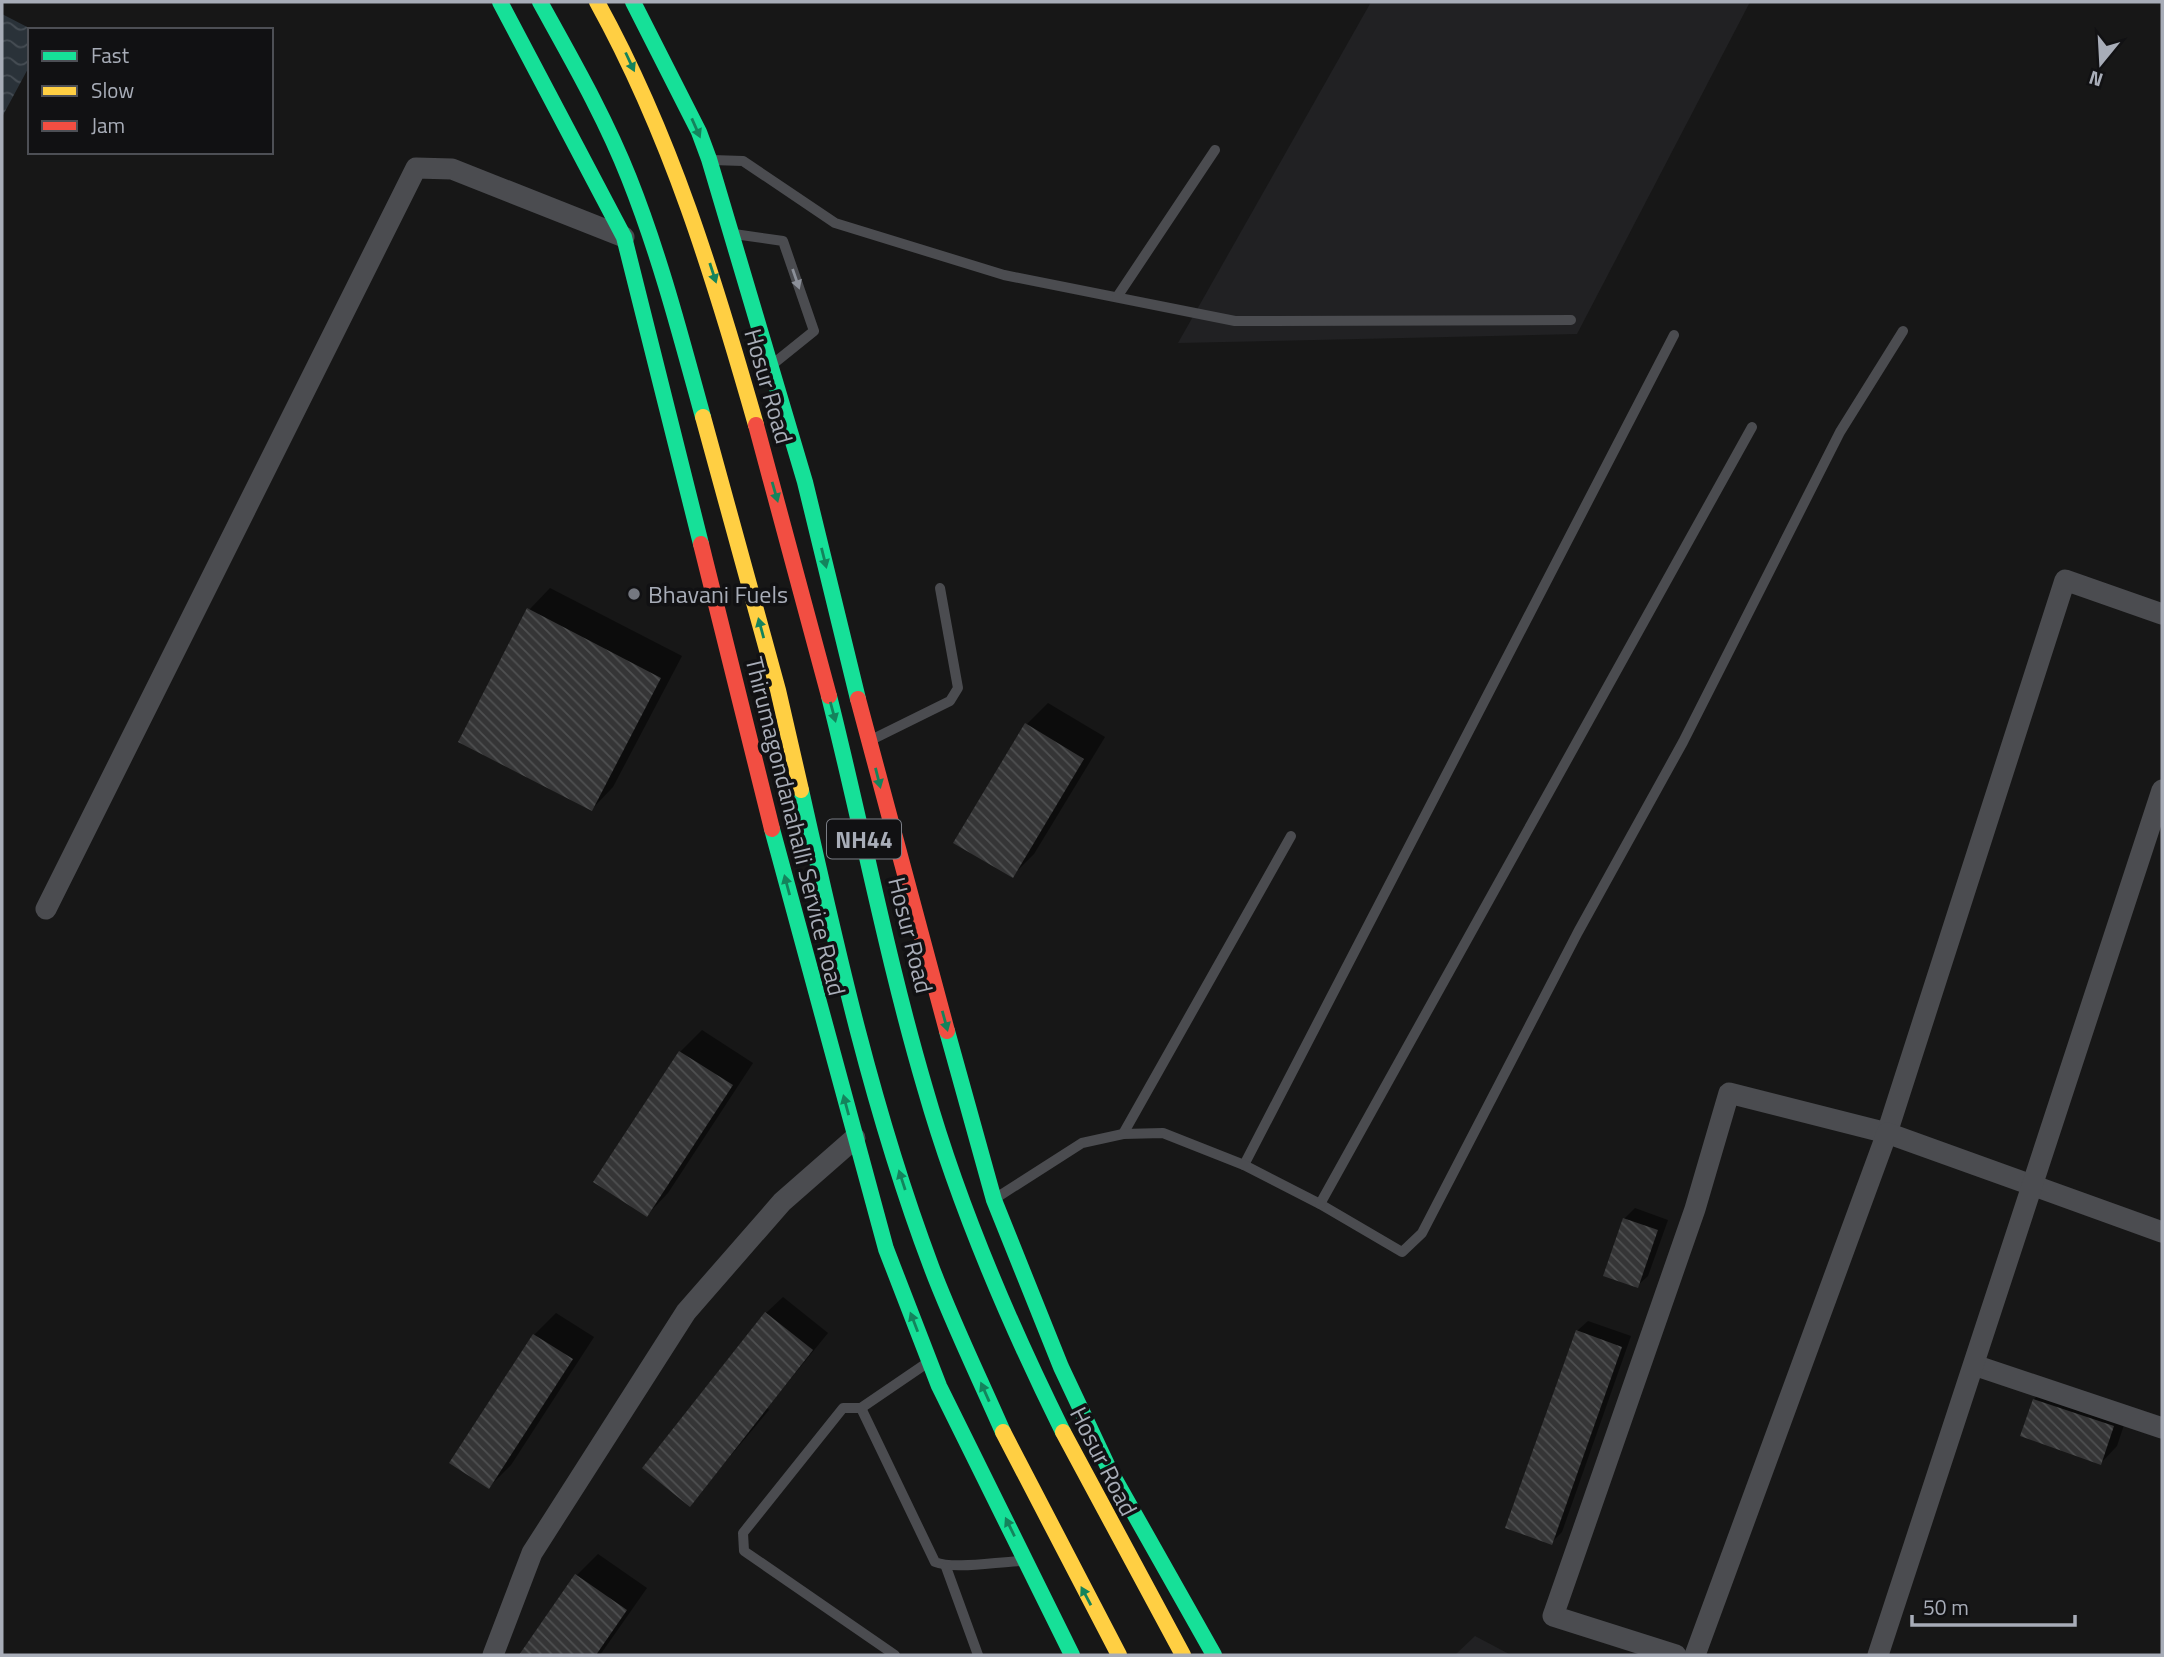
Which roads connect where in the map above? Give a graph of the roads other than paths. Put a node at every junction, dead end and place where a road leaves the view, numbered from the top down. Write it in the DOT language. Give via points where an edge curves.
graph roads {
  1 [pos="500,2"];
  2 [pos="540,2"];
  3 [pos="597,2"];
  4 [pos="633,2"];
  5 [pos="1214,150"];
  6 [pos="709,159"];
  7 [pos="731,234"];
  8 [pos="624,237"];
  9 [pos="1117,297"];
  10 [pos="1571,320"];
  11 [pos="1903,331"];
  12 [pos="1674,335"];
  13 [pos="771,366"];
  14 [pos="1752,427"];
  15 [pos="940,588"];
  16 [pos="2162,614"];
  17 [pos="869,741"];
  18 [pos="2162,790"];
  19 [pos="1291,836"];
  20 [pos="46,909"];
  21 [pos="1887,1133"];
  22 [pos="1123,1134"];
  23 [pos="855,1138"];
  24 [pos="1244,1165"];
  25 [pos="2034,1184"];
  26 [pos="993,1199"];
  27 [pos="1320,1204"];
  28 [pos="2161,1228"];
  29 [pos="929,1361"];
  30 [pos="1974,1365"];
  31 [pos="861,1408"];
  32 [pos="2162,1428"];
  33 [pos="1027,1562"];
  34 [pos="946,1567"];
  35 [pos="493,1655"];
  36 [pos="895,1655"];
  37 [pos="978,1655"];
  38 [pos="1072,1655"];
  39 [pos="1119,1655"];
  40 [pos="1183,1655"];
  41 [pos="1213,1655"];
  42 [pos="1676,1655"];
  43 [pos="1695,1655"];
  44 [pos="1878,1655"];
  1 -- 8 [label="main road, Thirumagondanahalli Service Road"];
  39 -- 2 [label="main road, NH44, one-way" via="1004,1433 932,1268 847,995 778,690 649,229 596,102"];
  3 -- 40 [label="main road, Hosur Road / NH44, one-way" via="620,40 674,156 715,276 796,568 943,1145 999,1293 1058,1420 1104,1514"];
  4 -- 6 [label="main road, one-way"];
  5 -- 9 [label="lane"];
  6 -- 7 [label="main road"];
  6 -- 9 [label="lane" via="743,162 835,223 1004,275"];
  7 -- 13 [label="main road"];
  7 -- 13 [label="lane, one-way" via="783,241 814,331"];
  8 -- 20 [label="street" via="452,169 416,168"];
  23 -- 8 [label="main road, Thirumagondanahalli Service Road, one-way" via="787,888"];
  9 -- 10 [label="lane" via="1235,321"];
  11 -- 27 [label="lane" via="1840,432 1683,743 1578,932 1422,1233 1402,1252"];
  12 -- 24 [label="lane"];
  13 -- 17 [label="main road, one-way" via="805,482"];
  14 -- 27 [label="lane"];
  15 -- 17 [label="lane" via="958,688 950,701"];
  16 -- 21 [label="street" via="2065,580"];
  17 -- 26 [label="main road, one-way"];
  18 -- 25 [label="street"];
  19 -- 22 [label="lane"];
  21 -- 25 [label="street"];
  21 -- 42 [label="street" via="1729,1093 1695,1209 1553,1616"];
  21 -- 43 [label="street"];
  22 -- 24 [label="lane" via="1163,1133"];
  22 -- 26 [label="lane" via="1082,1143"];
  29 -- 23 [label="main road, Thirumagondanahalli Service Road, one-way" via="886,1250"];
  23 -- 35 [label="street" via="782,1202 686,1312 531,1553"];
  24 -- 27 [label="lane"];
  25 -- 28 [label="street"];
  25 -- 30 [label="street"];
  26 -- 41 [label="main road" via="1060,1367 1109,1469"];
  29 -- 31 [label="lane"];
  33 -- 29 [label="main road, Thirumagondanahalli Service Road, one-way"];
  30 -- 32 [label="street"];
  30 -- 44 [label="street"];
  31 -- 34 [label="lane" via="935,1562"];
  31 -- 36 [label="lane" via="843,1408 743,1533 744,1551"];
  33 -- 34 [label="lane"];
  33 -- 38 [label="main road, Thirumagondanahalli Service Road"];
  34 -- 37 [label="lane"];
}
